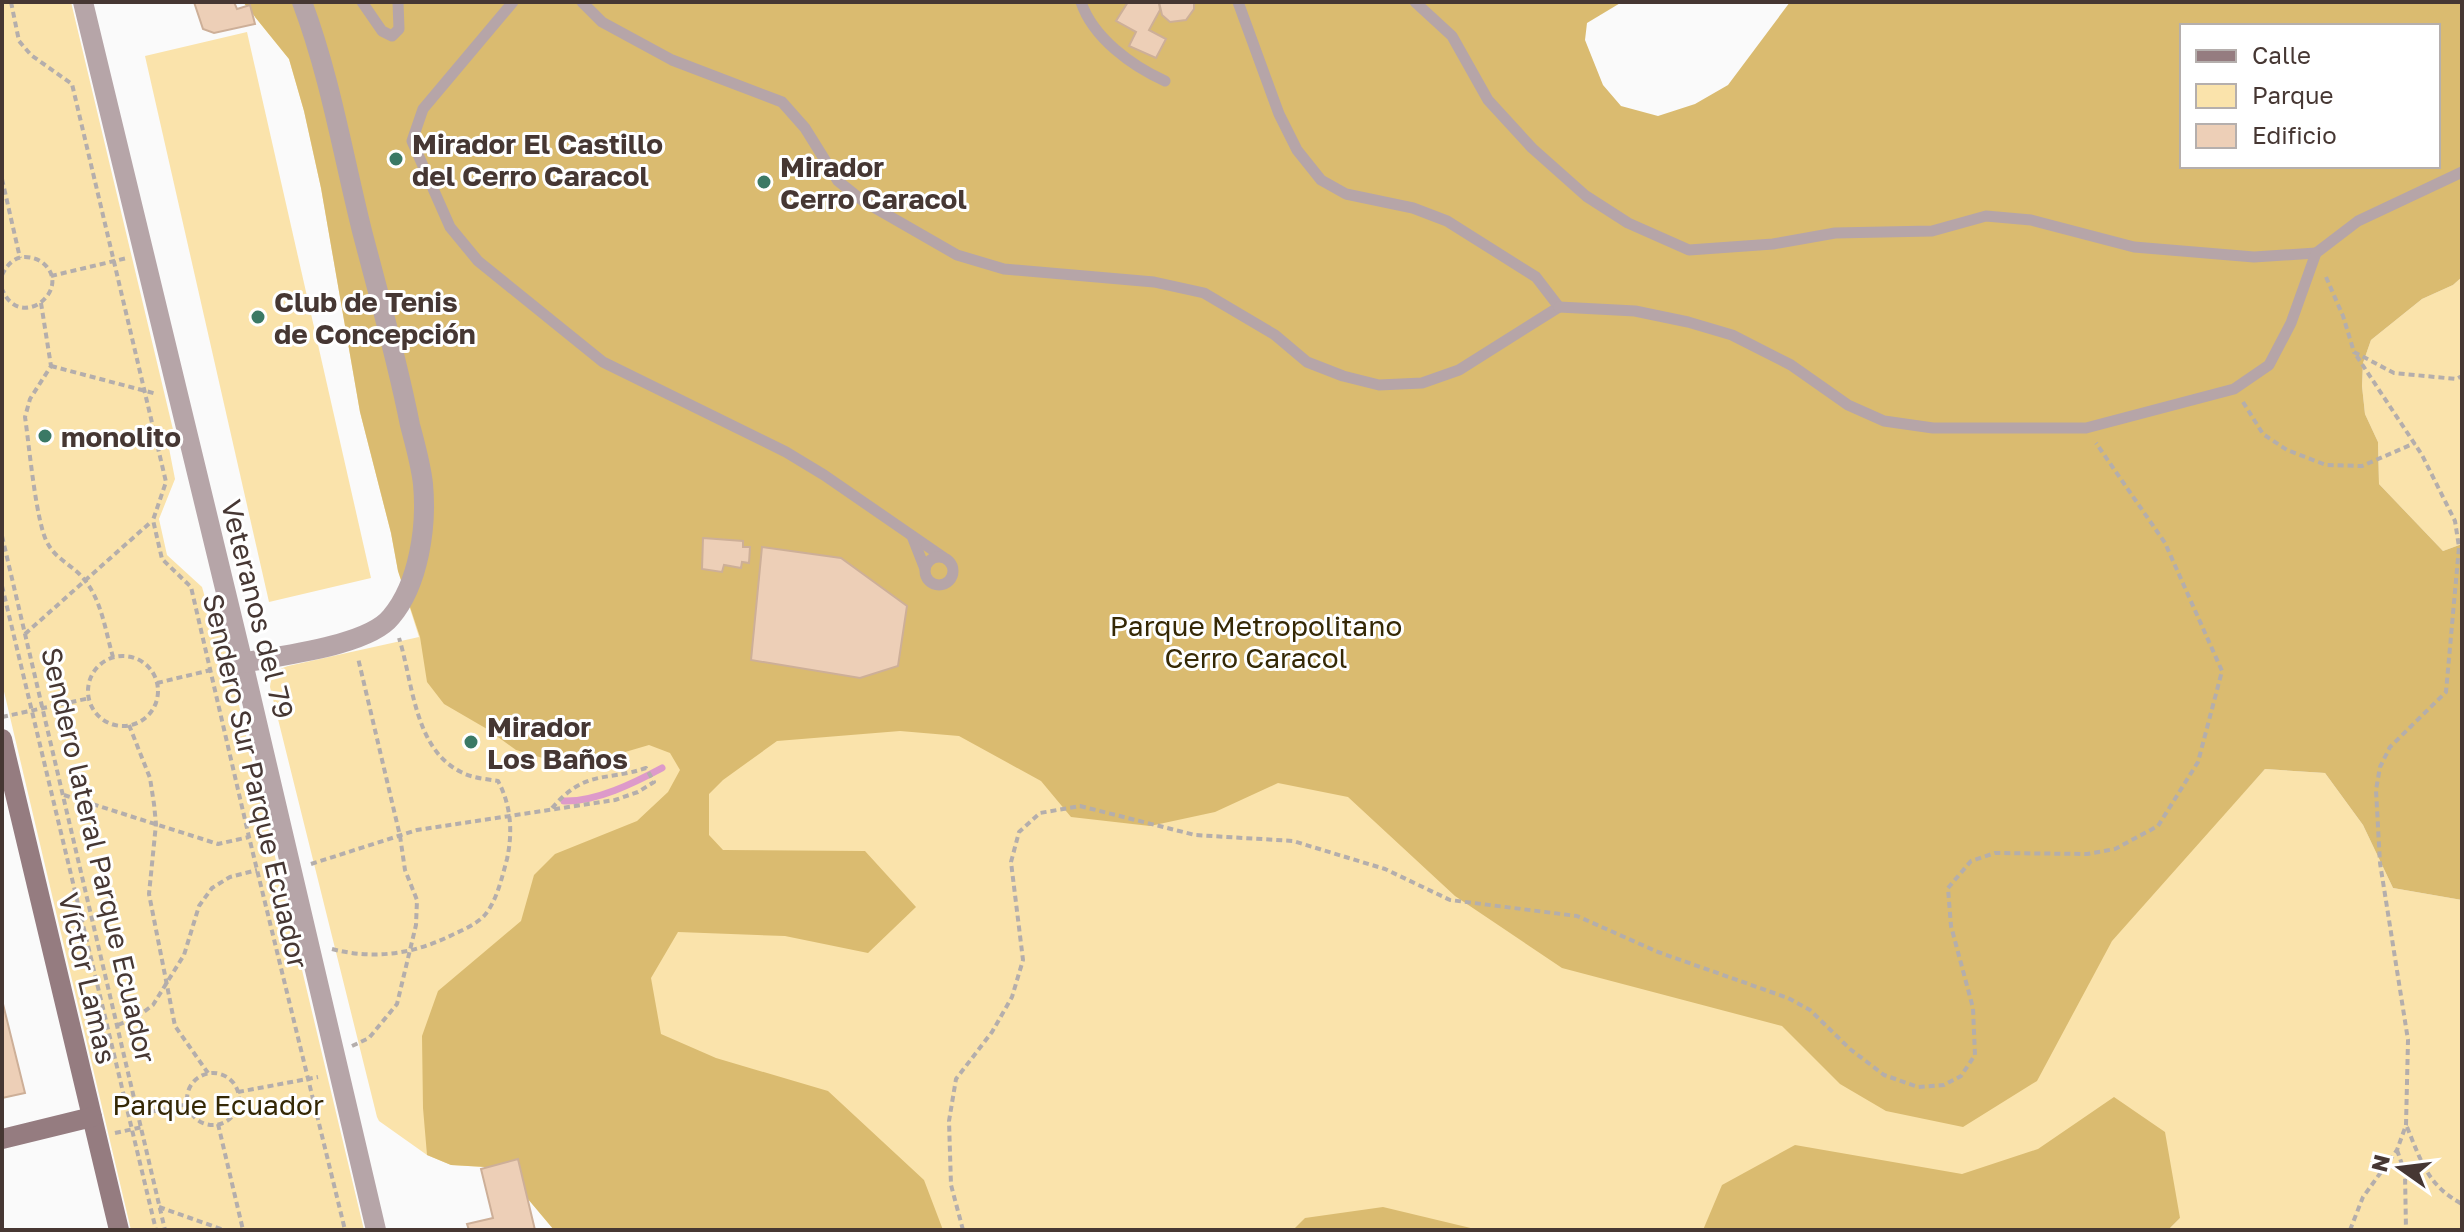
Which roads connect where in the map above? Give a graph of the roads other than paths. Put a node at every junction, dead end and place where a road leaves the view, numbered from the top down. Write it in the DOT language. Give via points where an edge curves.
graph roads {
  1 [pos="83,2"];
  2 [pos="302,2"];
  3 [pos="362,2"];
  4 [pos="398,2"];
  5 [pos="513,2"];
  6 [pos="582,2"];
  7 [pos="1081,2"];
  8 [pos="1238,2"];
  9 [pos="1415,2"];
  10 [pos="1165,81"];
  11 [pos="2462,172"];
  12 [pos="2316,253"];
  13 [pos="1559,307"];
  14 [pos="912,535"];
  15 [pos="943,557"];
  16 [pos="925,569"];
  17 [pos="243,663"];
  18 [pos="2,739"];
  19 [pos="92,1117"];
  20 [pos="2,1139"];
  21 [pos="119,1230"];
  22 [pos="376,1230"];
  1 -- 17 [label="street, Veteranos del 79"];
  2 -- 17 [label="street" via="397,359 423,484 424,513 419,555 406,594 377,631"];
  3 -- 4 [label="lane" via="382,31 392,36 399,29"];
  5 -- 14 [label="lane" via="423,109 412,141 450,227 478,261 603,362 786,452"];
  6 -- 13 [label="lane" via="602,22 672,60 782,102 838,181 957,255 1004,269 1154,282 1204,293 1275,335 1307,362 1343,376 1379,385 1422,383 1459,370"];
  7 -- 10 [label="lane" via="1117,51"];
  8 -- 13 [label="lane" via="1279,114 1297,150 1321,180 1346,194 1447,221 1536,277"];
  9 -- 12 [label="lane" via="1452,36 1488,100 1532,148 1586,196 1628,223 1689,250 1835,233 1932,231 1986,216 2031,220 2134,247 2254,257"];
  11 -- 12 [label="lane" via="2358,221"];
  12 -- 13 [label="lane" via="2291,323 2269,365 2234,389 2086,428 1933,428 1884,421 1732,335 1635,311"];
  14 -- 15 [label="lane"];
  14 -- 16 [label="lane"];
  15 -- 16 [label="lane" via="930,560"];
  15 -- 16 [label="lane" via="951,564 950,580 936,584"];
  17 -- 22 [label="street, Veteranos del 79"];
  18 -- 19 [label="main road, Víctor Lamas"];
  19 -- 20 [label="main road"];
  19 -- 21 [label="main road, Víctor Lamas"];
}
